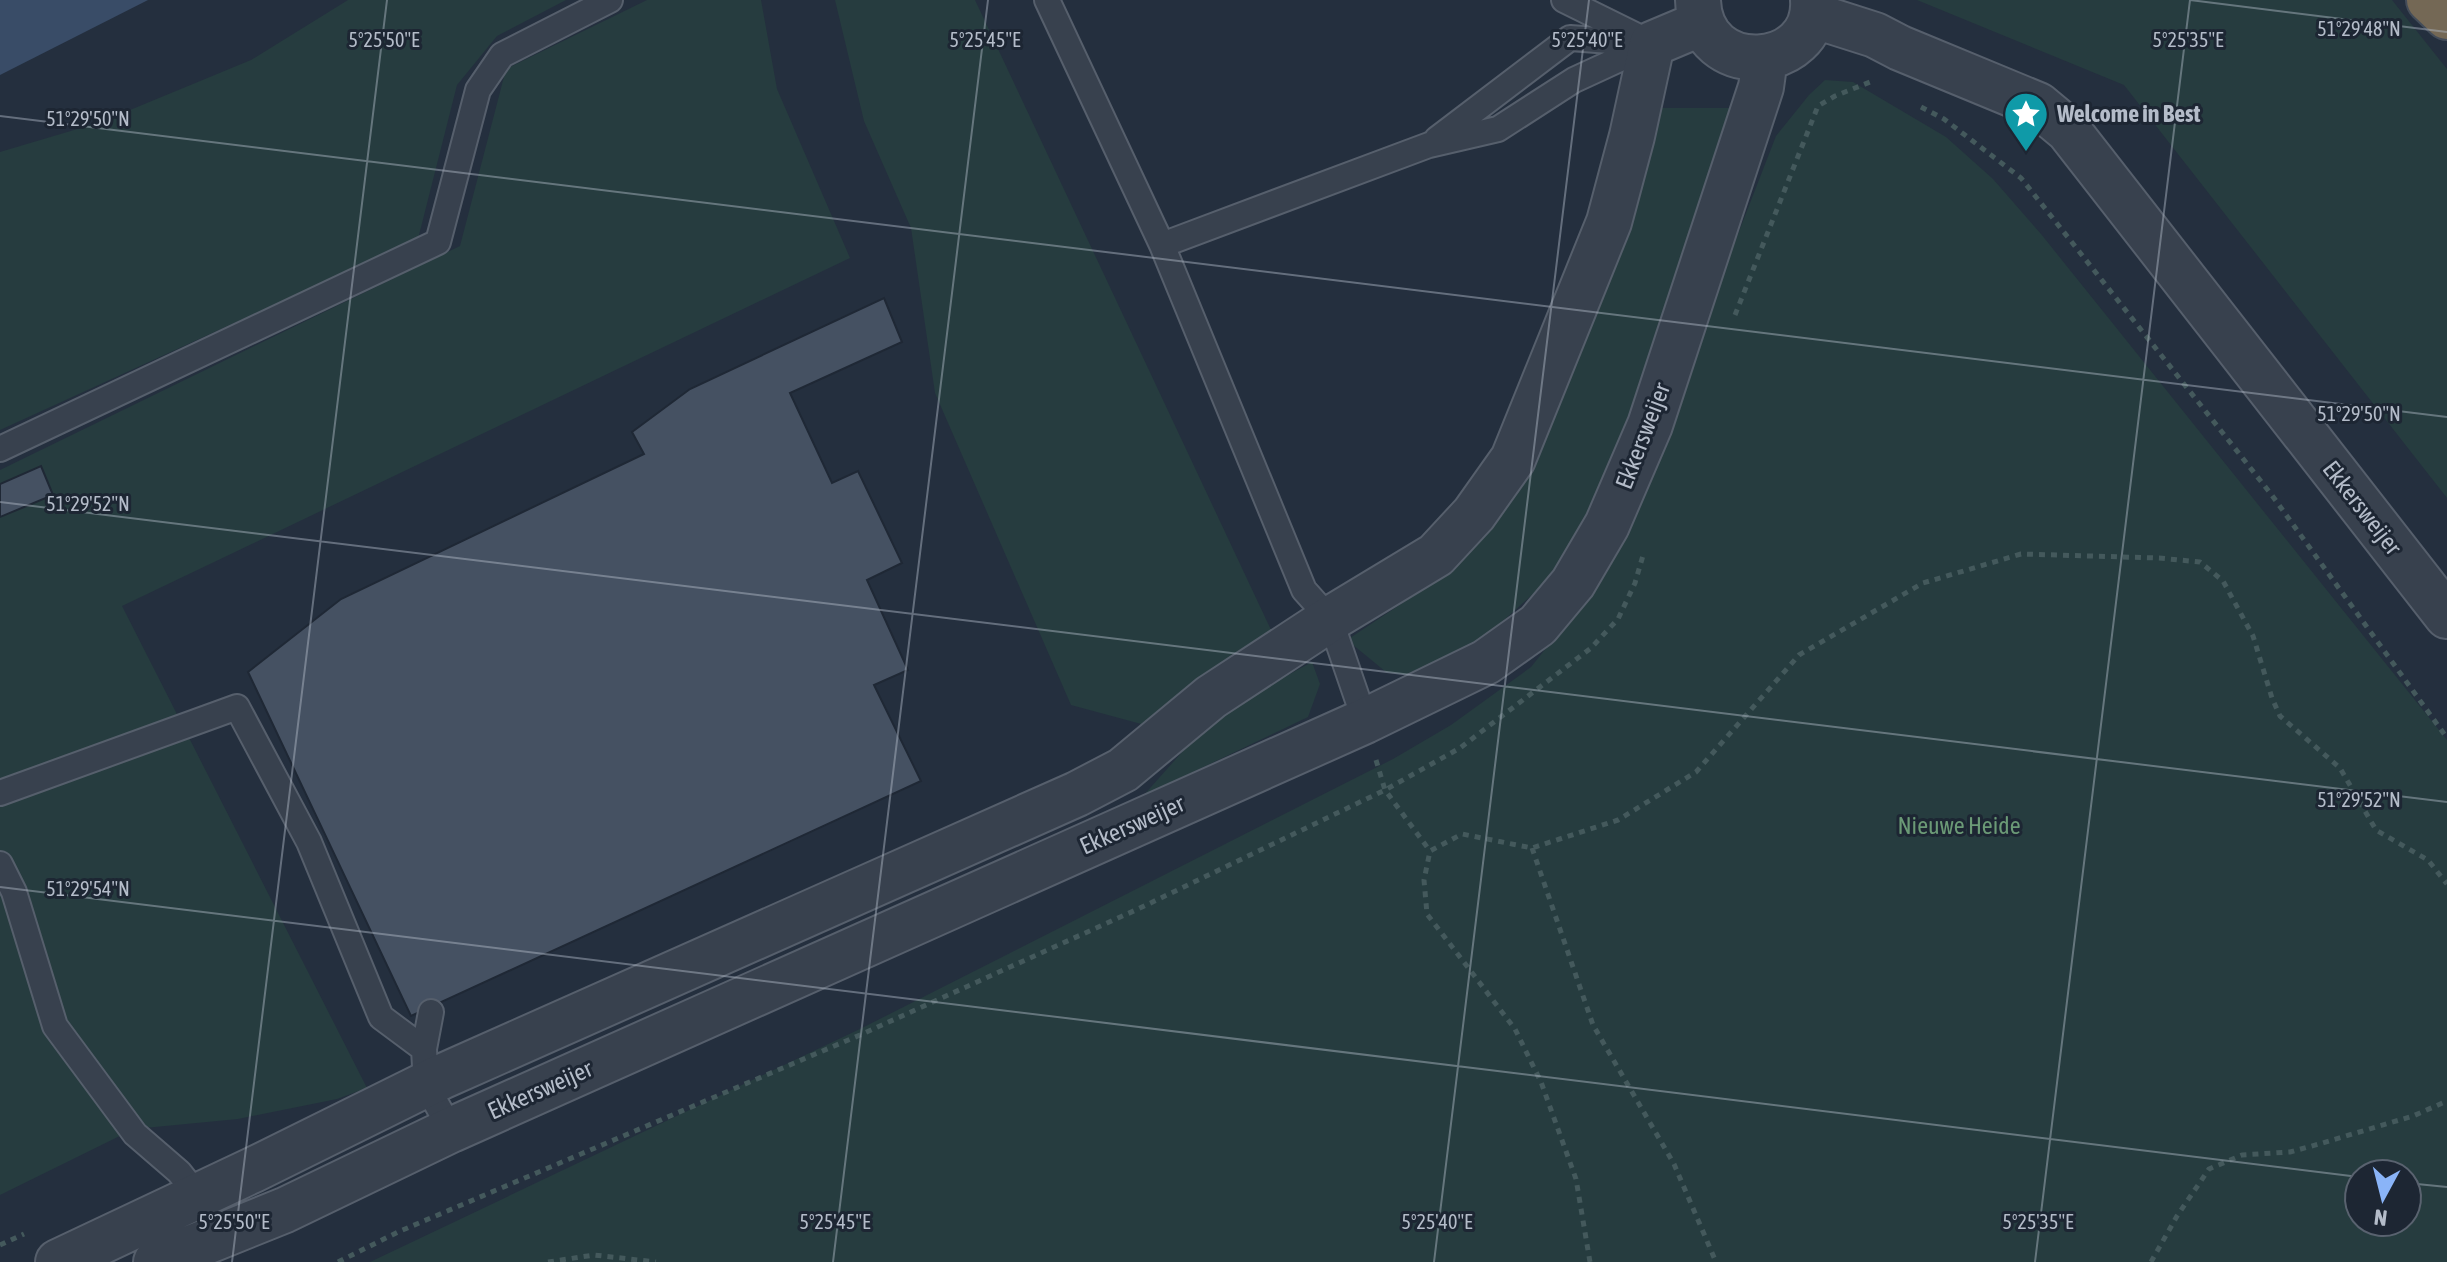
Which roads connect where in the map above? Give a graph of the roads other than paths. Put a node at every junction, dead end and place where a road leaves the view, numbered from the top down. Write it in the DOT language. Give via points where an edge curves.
graph roads {
  1 [pos="610,0"];
  2 [pos="1047,0"];
  3 [pos="1564,0"];
  4 [pos="2429,0"];
  5 [pos="1812,7"];
  6 [pos="1700,11"];
  7 [pos="2447,17"];
  8 [pos="1652,44"];
  9 [pos="1765,58"];
  10 [pos="1429,145"];
  11 [pos="1162,245"];
  12 [pos="0,449"];
  13 [pos="2447,616"];
  14 [pos="1330,619"];
  15 [pos="1365,721"];
  16 [pos="0,793"];
  17 [pos="0,864"];
  18 [pos="431,1012"];
  19 [pos="425,1067"];
  20 [pos="451,1130"];
  21 [pos="198,1196"];
  22 [pos="58,1262"];
  23 [pos="156,1262"];
  1 -- 12 [label="lane" via="502,55 478,90 438,242"];
  2 -- 11 [label="lane"];
  3 -- 8 [label="lane"];
  4 -- 7 [label="highway"];
  5 -- 9 [label="street" via="1799,39 1784,52"];
  5 -- 13 [label="street, Ekkersweijer" via="2038,105 2068,130"];
  6 -- 8 [label="street"];
  6 -- 9 [label="street" via="1714,42 1731,54"];
  8 -- 10 [label="lane" via="1574,80 1498,129"];
  8 -- 10 [label="lane" via="1570,38"];
  8 -- 14 [label="street, Ekkersweijer" via="1609,222 1513,459 1436,555"];
  9 -- 15 [label="street, Ekkersweijer" via="1761,87 1650,425 1607,525 1580,571 1538,625 1486,662"];
  10 -- 11 [label="lane"];
  11 -- 14 [label="lane" via="1304,590"];
  14 -- 15 [label="lane"];
  14 -- 19 [label="street, Ekkersweijer" via="1211,697 1123,770 1077,794"];
  15 -- 20 [label="street, Ekkersweijer"];
  16 -- 19 [label="lane" via="237,707 309,842 381,1017"];
  17 -- 21 [label="lane" via="14,892 55,1026 135,1134"];
  18 -- 19 [label="lane"];
  19 -- 20 [label="lane"];
  19 -- 21 [label="street, Ekkersweijer"];
  20 -- 23 [label="street, Ekkersweijer" via="285,1210"];
  21 -- 22 [label="street, Ekkersweijer"];
}
